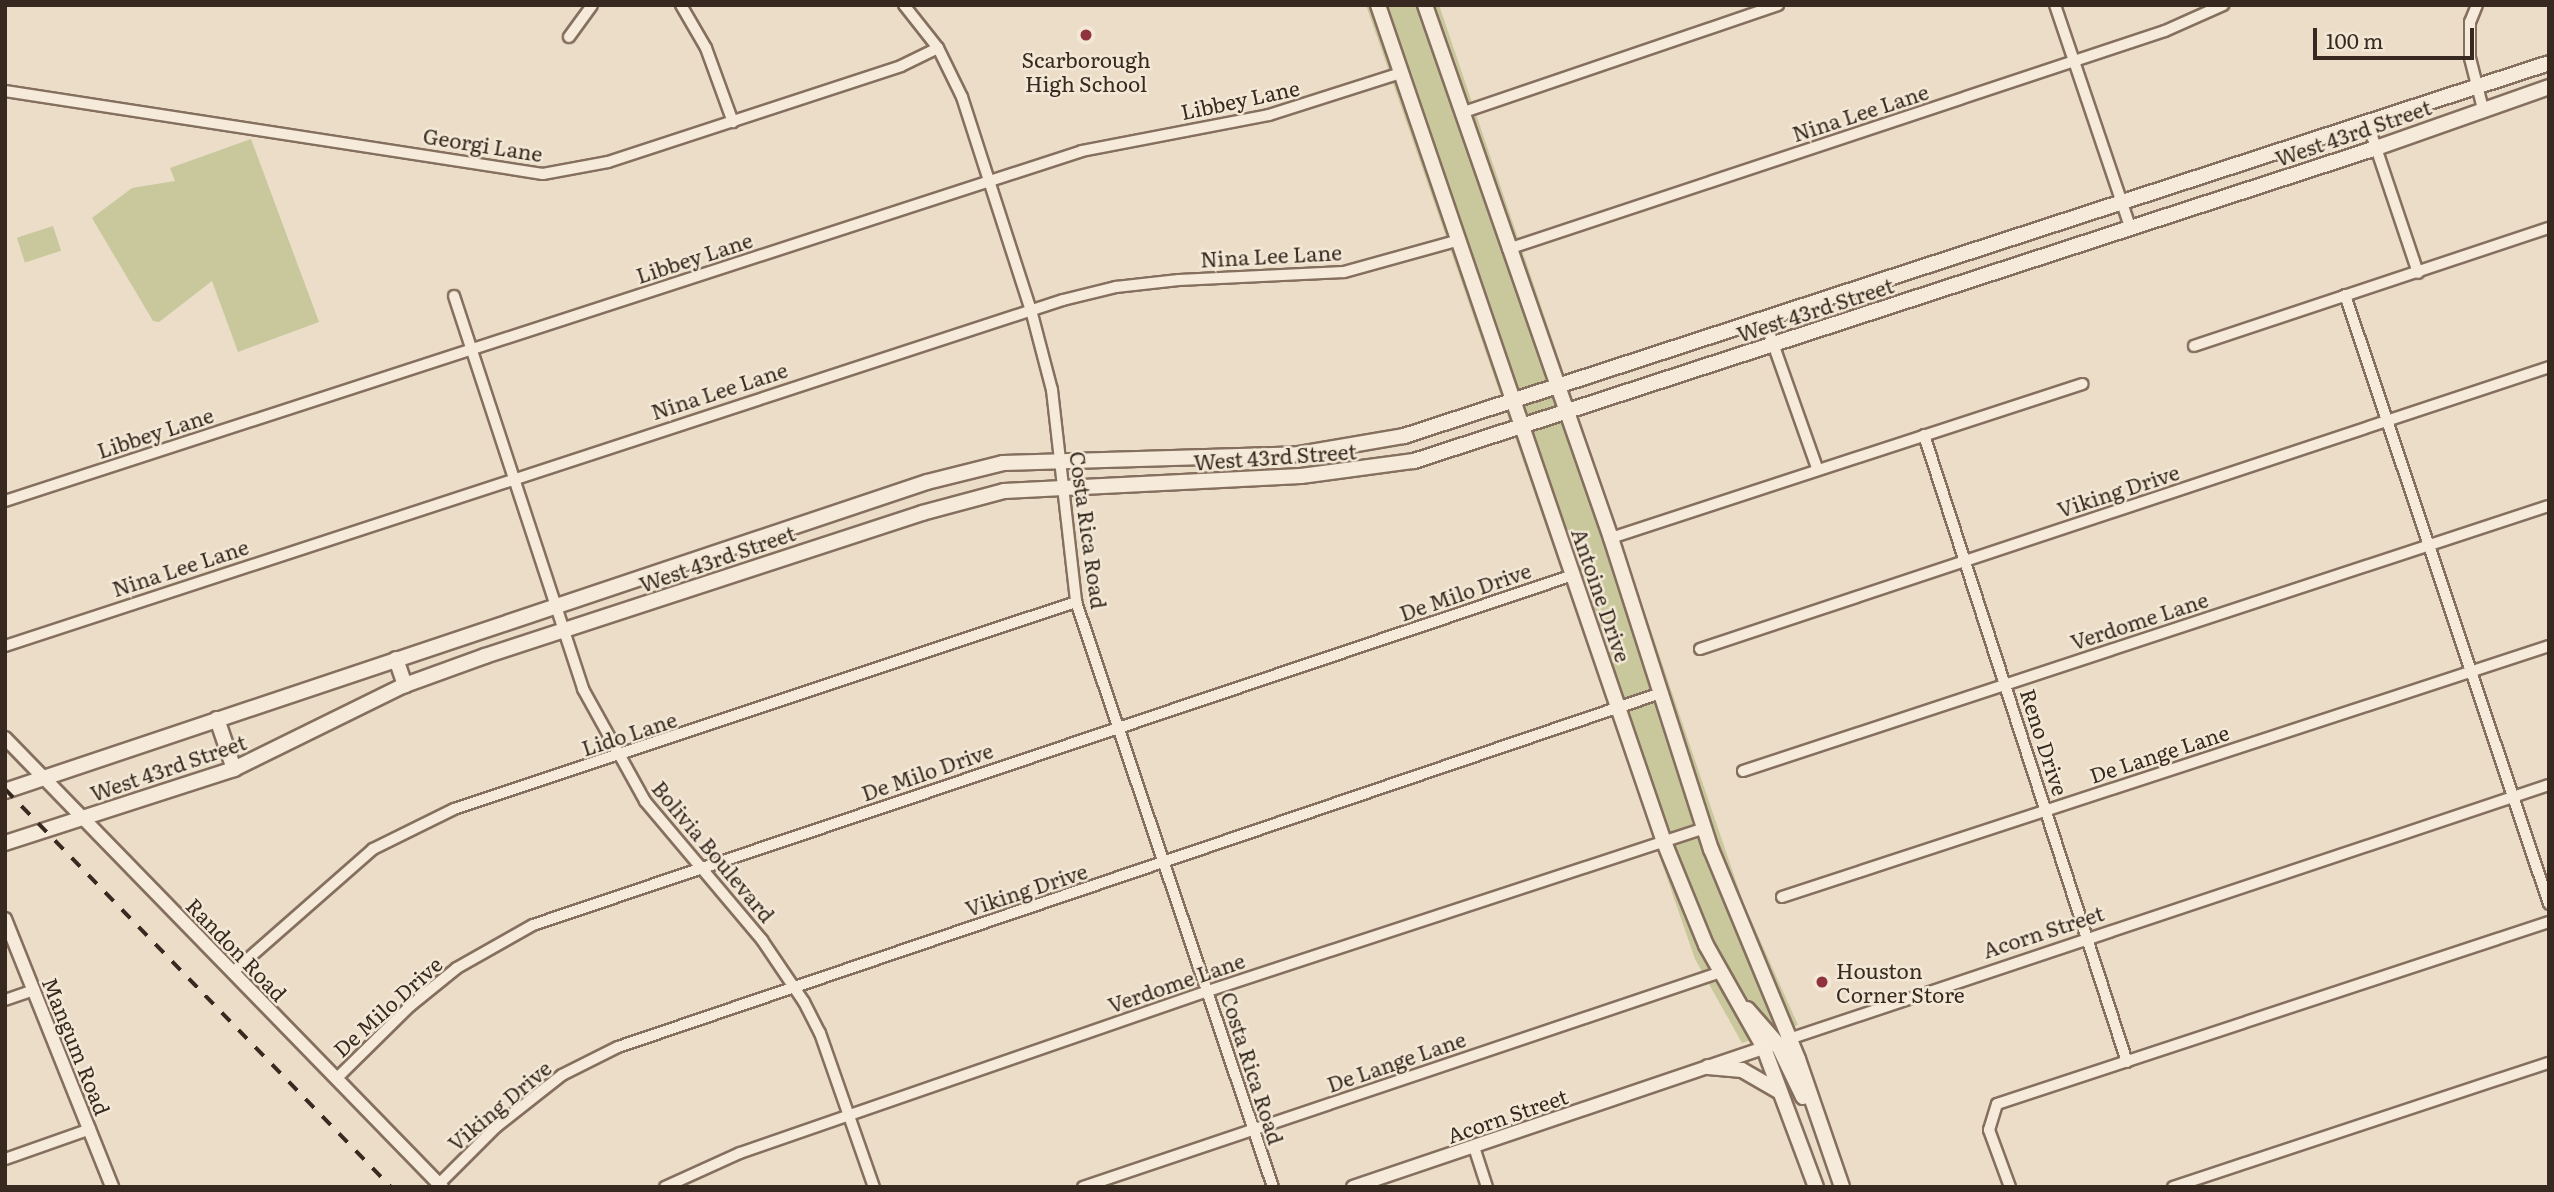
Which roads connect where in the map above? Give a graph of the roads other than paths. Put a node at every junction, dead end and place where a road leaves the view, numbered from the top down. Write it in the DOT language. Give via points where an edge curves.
graph roads {
  1 [pos="592,5"];
  2 [pos="681,5"];
  3 [pos="904,5"];
  4 [pos="1378,5"];
  5 [pos="1425,5"];
  6 [pos="1778,5"];
  7 [pos="2055,5"];
  8 [pos="2223,5"];
  9 [pos="2477,5"];
  10 [pos="569,37"];
  11 [pos="938,48"];
  12 [pos="2074,61"];
  13 [pos="2549,63"];
  14 [pos="1401,73"];
  15 [pos="2477,87"];
  16 [pos="2549,87"];
  17 [pos="5,91"];
  18 [pos="2483,109"];
  19 [pos="1461,113"];
  20 [pos="733,121"];
  21 [pos="2368,124"];
  22 [pos="2376,148"];
  23 [pos="989,181"];
  24 [pos="2122,202"];
  25 [pos="2130,227"];
  26 [pos="2549,228"];
  27 [pos="1459,240"];
  28 [pos="1508,249"];
  29 [pos="1945,262"];
  30 [pos="2418,273"];
  31 [pos="1952,286"];
  32 [pos="2344,295"];
  33 [pos="454,296"];
  34 [pos="1031,310"];
  35 [pos="1765,321"];
  36 [pos="1773,345"];
  37 [pos="2194,346"];
  38 [pos="472,349"];
  39 [pos="2549,367"];
  40 [pos="2082,384"];
  41 [pos="1555,387"];
  42 [pos="1513,401"];
  43 [pos="1565,415"];
  44 [pos="2387,421"];
  45 [pos="1522,429"];
  46 [pos="1924,435"];
  47 [pos="1299,454"];
  48 [pos="1058,461"];
  49 [pos="1816,468"];
  50 [pos="1301,476"];
  51 [pos="513,477"];
  52 [pos="1061,487"];
  53 [pos="5,501"];
  54 [pos="2548,506"];
  55 [pos="815,520"];
  56 [pos="1611,538"];
  57 [pos="823,544"];
  58 [pos="2428,545"];
  59 [pos="1964,562"];
  60 [pos="1573,575"];
  61 [pos="1076,602"];
  62 [pos="556,605"];
  63 [pos="564,632"];
  64 [pos="5,646"];
  65 [pos="2549,646"];
  66 [pos="1700,649"];
  67 [pos="396,659"];
  68 [pos="2471,672"];
  69 [pos="2007,684"];
  70 [pos="405,685"];
  71 [pos="1661,693"];
  72 [pos="1618,707"];
  73 [pos="217,719"];
  74 [pos="1118,728"];
  75 [pos="5,738"];
  76 [pos="618,758"];
  77 [pos="234,769"];
  78 [pos="1743,771"];
  79 [pos="44,777"];
  80 [pos="2549,785"];
  81 [pos="5,791"];
  82 [pos="2513,797"];
  83 [pos="2048,810"];
  84 [pos="84,818"];
  85 [pos="1705,828"];
  86 [pos="1664,842"];
  87 [pos="5,843"];
  88 [pos="1164,863"];
  89 [pos="703,867"];
  90 [pos="1782,897"];
  91 [pos="2549,904"];
  92 [pos="5,919"];
  93 [pos="2549,922"];
  94 [pos="2087,936"];
  95 [pos="233,972"];
  96 [pos="1721,972"];
  97 [pos="794,986"];
  98 [pos="34,990"];
  99 [pos="1208,991"];
  100 [pos="5,1000"];
  101 [pos="1777,1043"];
  102 [pos="2126,1062"];
  103 [pos="2549,1063"];
  104 [pos="1708,1067"];
  105 [pos="336,1079"];
  106 [pos="1782,1094"];
  107 [pos="849,1116"];
  108 [pos="90,1129"];
  109 [pos="1253,1130"];
  110 [pos="1474,1146"];
  111 [pos="5,1159"];
  112 [pos="440,1185"];
  113 [pos="112,1187"];
  114 [pos="665,1187"];
  115 [pos="874,1187"];
  116 [pos="1083,1187"];
  117 [pos="1273,1187"];
  118 [pos="1353,1187"];
  119 [pos="1487,1187"];
  120 [pos="1816,1187"];
  121 [pos="1842,1187"];
  122 [pos="2010,1187"];
  123 [pos="2173,1187"];
  1 -- 10 [label="street"];
  2 -- 20 [label="street" via="706,48"];
  3 -- 11 [label="street, Costa Rica Road"];
  4 -- 14 [label="main road, Antoine Drive"];
  5 -- 19 [label="main road, Antoine Drive"];
  6 -- 19 [label="street"];
  7 -- 12 [label="street"];
  8 -- 12 [label="street, Nina Lee Lane" via="2165,31"];
  9 -- 15 [label="street" via="2470,22 2470,58"];
  11 -- 20 [label="street, Georgi Lane" via="901,66"];
  11 -- 23 [label="street, Costa Rica Road" via="962,97"];
  12 -- 24 [label="street"];
  12 -- 28 [label="street, Nina Lee Lane"];
  13 -- 15 [label="main road, West 43rd Street"];
  14 -- 23 [label="street, Libbey Lane" via="1326,100 1082,150"];
  14 -- 27 [label="main road, Antoine Drive"];
  15 -- 18 [label="street"];
  15 -- 21 [label="main road, West 43rd Street"];
  16 -- 18 [label="main road, West 43rd Street"];
  17 -- 20 [label="street, Georgi Lane" via="543,174 608,162"];
  18 -- 22 [label="main road, West 43rd Street"];
  19 -- 28 [label="main road, Antoine Drive"];
  21 -- 22 [label="street"];
  21 -- 24 [label="main road, West 43rd Street"];
  22 -- 25 [label="main road, West 43rd Street"];
  22 -- 30 [label="street"];
  23 -- 34 [label="street, Costa Rica Road"];
  23 -- 38 [label="street, Libbey Lane"];
  24 -- 25 [label="street"];
  24 -- 29 [label="main road, West 43rd Street"];
  25 -- 31 [label="main road, West 43rd Street"];
  26 -- 30 [label="street"];
  27 -- 34 [label="street, Nina Lee Lane" via="1344,272 1116,286"];
  27 -- 42 [label="main road, Antoine Drive"];
  28 -- 41 [label="main road, Antoine Drive"];
  29 -- 31 [label="main road"];
  29 -- 35 [label="main road, West 43rd Street"];
  30 -- 32 [label="street"];
  31 -- 36 [label="main road, West 43rd Street"];
  32 -- 37 [label="street"];
  32 -- 44 [label="street"];
  33 -- 38 [label="street, Bolivia Boulevard"];
  34 -- 48 [label="street, Costa Rica Road" via="1052,390"];
  34 -- 51 [label="street, Nina Lee Lane"];
  35 -- 36 [label="street"];
  35 -- 41 [label="main road, West 43rd Street"];
  36 -- 43 [label="main road, West 43rd Street"];
  36 -- 49 [label="street"];
  38 -- 51 [label="street, Bolivia Boulevard"];
  38 -- 53 [label="street, Libbey Lane"];
  39 -- 44 [label="street, Viking Drive"];
  40 -- 46 [label="street"];
  41 -- 42 [label="main road, West 43rd Street"];
  41 -- 43 [label="main road, Antoine Drive"];
  42 -- 45 [label="main road, Antoine Drive"];
  42 -- 47 [label="main road, West 43rd Street" via="1392,439"];
  43 -- 45 [label="main road, West 43rd Street"];
  43 -- 56 [label="main road, Antoine Drive"];
  44 -- 58 [label="street"];
  44 -- 59 [label="street, Viking Drive"];
  45 -- 50 [label="main road, West 43rd Street" via="1414,461"];
  45 -- 60 [label="main road, Antoine Drive"];
  46 -- 49 [label="street"];
  46 -- 59 [label="street, Reno Drive"];
  47 -- 48 [label="main road, West 43rd Street"];
  47 -- 50 [label="main road"];
  48 -- 52 [label="street, Costa Rica Road"];
  48 -- 55 [label="main road, West 43rd Street" via="1003,463 927,482"];
  49 -- 56 [label="street"];
  50 -- 52 [label="main road, West 43rd Street"];
  51 -- 62 [label="street, Bolivia Boulevard"];
  51 -- 64 [label="street, Nina Lee Lane"];
  52 -- 57 [label="main road, West 43rd Street" via="968,499"];
  52 -- 61 [label="street, Costa Rica Road"];
  54 -- 58 [label="street, Verdome Lane"];
  55 -- 57 [label="main road"];
  55 -- 62 [label="main road, West 43rd Street"];
  56 -- 71 [label="main road, Antoine Drive"];
  57 -- 63 [label="main road, West 43rd Street"];
  58 -- 68 [label="street"];
  58 -- 69 [label="street, Verdome Lane"];
  59 -- 66 [label="street, Viking Drive"];
  59 -- 69 [label="street, Reno Drive"];
  60 -- 72 [label="main road, Antoine Drive"];
  60 -- 74 [label="street, De Milo Drive"];
  61 -- 74 [label="street, Costa Rica Road"];
  61 -- 76 [label="street, Lido Lane"];
  62 -- 63 [label="street, Bolivia Boulevard"];
  62 -- 67 [label="main road, West 43rd Street"];
  63 -- 70 [label="main road, West 43rd Street"];
  63 -- 76 [label="street, Bolivia Boulevard" via="583,689"];
  65 -- 68 [label="street, De Lange Lane"];
  67 -- 70 [label="main road"];
  67 -- 73 [label="main road, West 43rd Street"];
  68 -- 82 [label="street"];
  68 -- 83 [label="street, De Lange Lane"];
  69 -- 78 [label="street, Verdome Lane"];
  69 -- 83 [label="street, Reno Drive"];
  70 -- 77 [label="main road, West 43rd Street"];
  71 -- 72 [label="street, Viking Drive"];
  71 -- 85 [label="main road, Antoine Drive"];
  72 -- 86 [label="main road, Antoine Drive"];
  72 -- 88 [label="street, Viking Drive"];
  73 -- 77 [label="main road"];
  73 -- 79 [label="main road, West 43rd Street"];
  74 -- 88 [label="street, Costa Rica Road"];
  74 -- 89 [label="street, De Milo Drive"];
  75 -- 79 [label="street, Randon Road"];
  76 -- 89 [label="street, Bolivia Boulevard" via="645,801"];
  76 -- 95 [label="street, Lido Lane" via="454,809 373,849"];
  77 -- 84 [label="main road, West 43rd Street"];
  79 -- 81 [label="main road, West 43rd Street"];
  79 -- 84 [label="street, Randon Road"];
  80 -- 82 [label="street, Acorn Street"];
  82 -- 91 [label="street"];
  82 -- 94 [label="street, Acorn Street"];
  83 -- 90 [label="street, De Lange Lane"];
  83 -- 94 [label="street, Reno Drive"];
  84 -- 87 [label="main road, West 43rd Street"];
  84 -- 95 [label="street, Randon Road"];
  85 -- 86 [label="street, Verdome Lane"];
  85 -- 101 [label="main road, Antoine Drive"];
  86 -- 96 [label="main road, Antoine Drive"];
  86 -- 99 [label="street, Verdome Lane"];
  88 -- 97 [label="street, Viking Drive"];
  88 -- 99 [label="street, Costa Rica Road"];
  89 -- 97 [label="street, Bolivia Boulevard"];
  89 -- 105 [label="street, De Milo Drive" via="534,925 468,962 410,1006"];
  92 -- 98 [label="street, Mangum Road"];
  93 -- 102 [label="street"];
  94 -- 101 [label="street, Acorn Street"];
  94 -- 102 [label="street, Reno Drive"];
  95 -- 105 [label="street, Randon Road"];
  96 -- 101 [label="main road, Antoine Drive" via="1740,1005 1754,1013"];
  96 -- 109 [label="street, De Lange Lane"];
  97 -- 107 [label="street, Bolivia Boulevard" via="820,1033"];
  97 -- 112 [label="street, Viking Drive" via="618,1047 562,1075 496,1127"];
  98 -- 100 [label="street"];
  98 -- 108 [label="street, Mangum Road"];
  99 -- 107 [label="street, Verdome Lane"];
  99 -- 109 [label="street, Costa Rica Road"];
  101 -- 104 [label="street, Acorn Street"];
  101 -- 106 [label="main road, Antoine Drive"];
  101 -- 121 [label="main road, Antoine Drive" via="1818,1114"];
  102 -- 122 [label="street" via="1997,1104 1989,1129"];
  103 -- 123 [label="street"];
  104 -- 106 [label="main road" via="1742,1070"];
  104 -- 110 [label="street, Acorn Street"];
  105 -- 112 [label="street, Randon Road"];
  106 -- 120 [label="main road, Antoine Drive"];
  107 -- 114 [label="street, Verdome Lane" via="697,1169"];
  107 -- 115 [label="street, Bolivia Boulevard"];
  108 -- 111 [label="street"];
  108 -- 113 [label="street, Mangum Road"];
  109 -- 116 [label="street, De Lange Lane"];
  109 -- 117 [label="street, Costa Rica Road"];
  110 -- 118 [label="street, Acorn Street"];
  110 -- 119 [label="street"];
}
